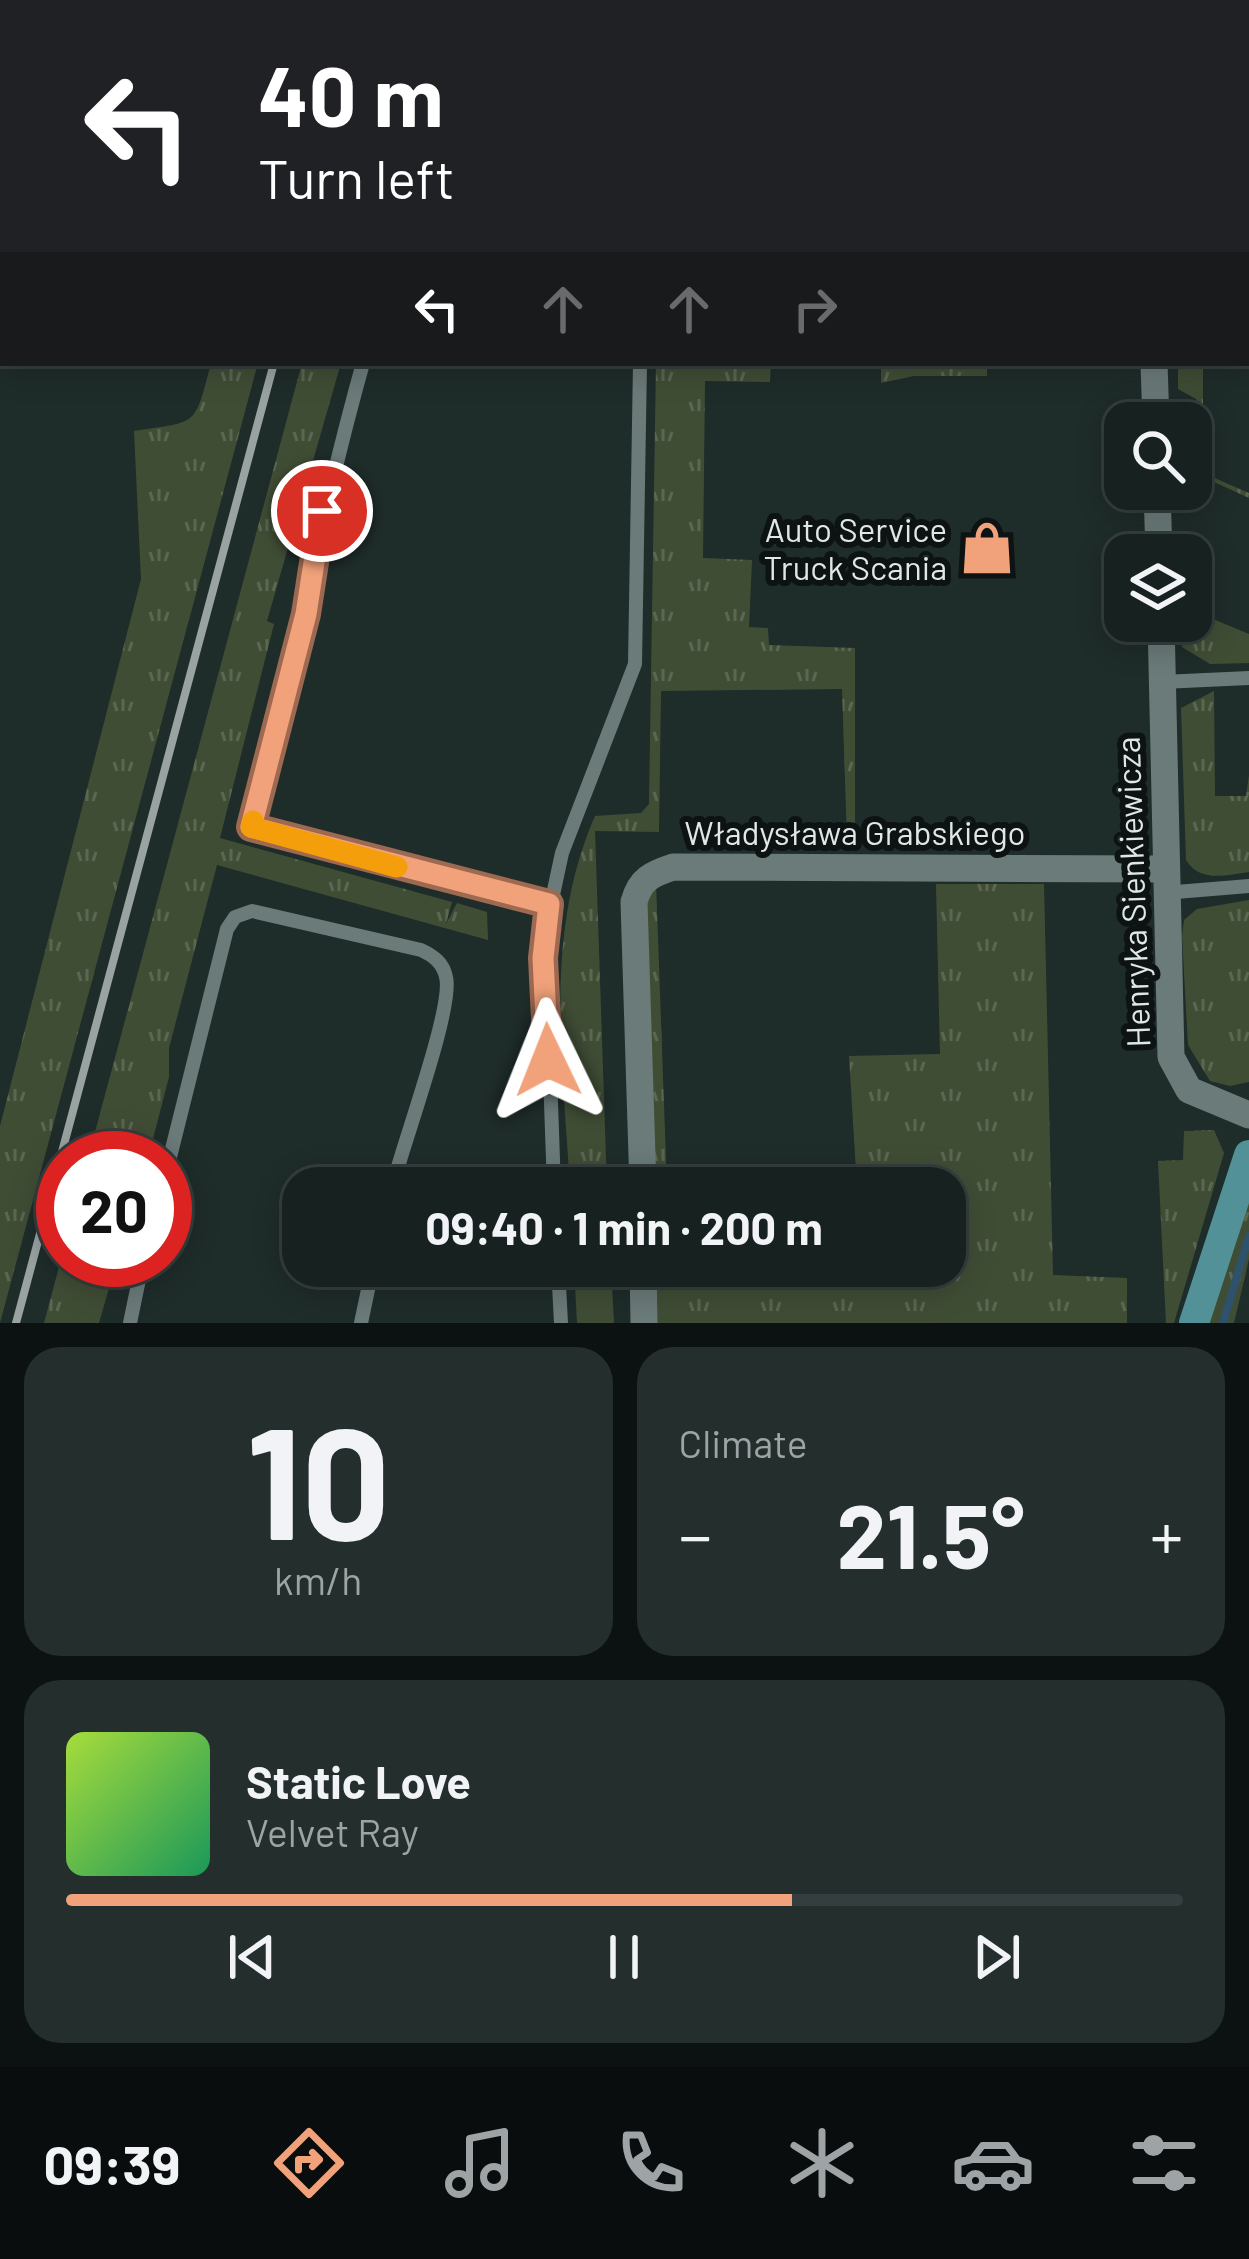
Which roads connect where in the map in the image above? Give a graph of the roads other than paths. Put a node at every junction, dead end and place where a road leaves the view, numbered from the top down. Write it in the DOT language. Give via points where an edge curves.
graph roads {
  1 [pos="362,366"];
  2 [pos="640,366"];
  3 [pos="1154,366"];
  4 [pos="1155,402"];
  5 [pos="1161,642"];
  6 [pos="1249,678"];
  7 [pos="1162,682"];
  8 [pos="1164,881"];
  9 [pos="1249,886"];
  10 [pos="549,904"];
  11 [pos="1249,1115"];
  12 [pos="176,1131"];
  13 [pos="1249,1155"];
  14 [pos="398,1167"];
  15 [pos="553,1167"];
  16 [pos="642,1167"];
  17 [pos="137,1287"];
  18 [pos="369,1287"];
  19 [pos="559,1287"];
  20 [pos="643,1287"];
  21 [pos="130,1323"];
  22 [pos="361,1323"];
  23 [pos="561,1323"];
  24 [pos="644,1323"];
  25 [pos="1194,1323"];
  1 -- 10 [label="lane" via="251,827"];
  2 -- 10 [label="lane" via="634,671"];
  3 -- 4 [label="street"];
  5 -- 7 [label="street, Henryka Sienkiewicza"];
  6 -- 7 [label="lane"];
  7 -- 8 [label="street, Henryka Sienkiewicza"];
  8 -- 9 [label="lane"];
  8 -- 11 [label="street, Henryka Sienkiewicza" via="1176,1072 1199,1096"];
  8 -- 16 [label="street, Władysława Grabskiego" via="673,867 651,874 634,902"];
  10 -- 15 [label="lane" via="543,958"];
  12 -- 14 [label="lane" via="226,929 252,911 421,950 442,966 448,984 440,1022"];
  13 -- 25 [label="street"];
  17 -- 21 [label="lane"];
  18 -- 22 [label="lane"];
  19 -- 23 [label="lane"];
  20 -- 24 [label="street"];
}
